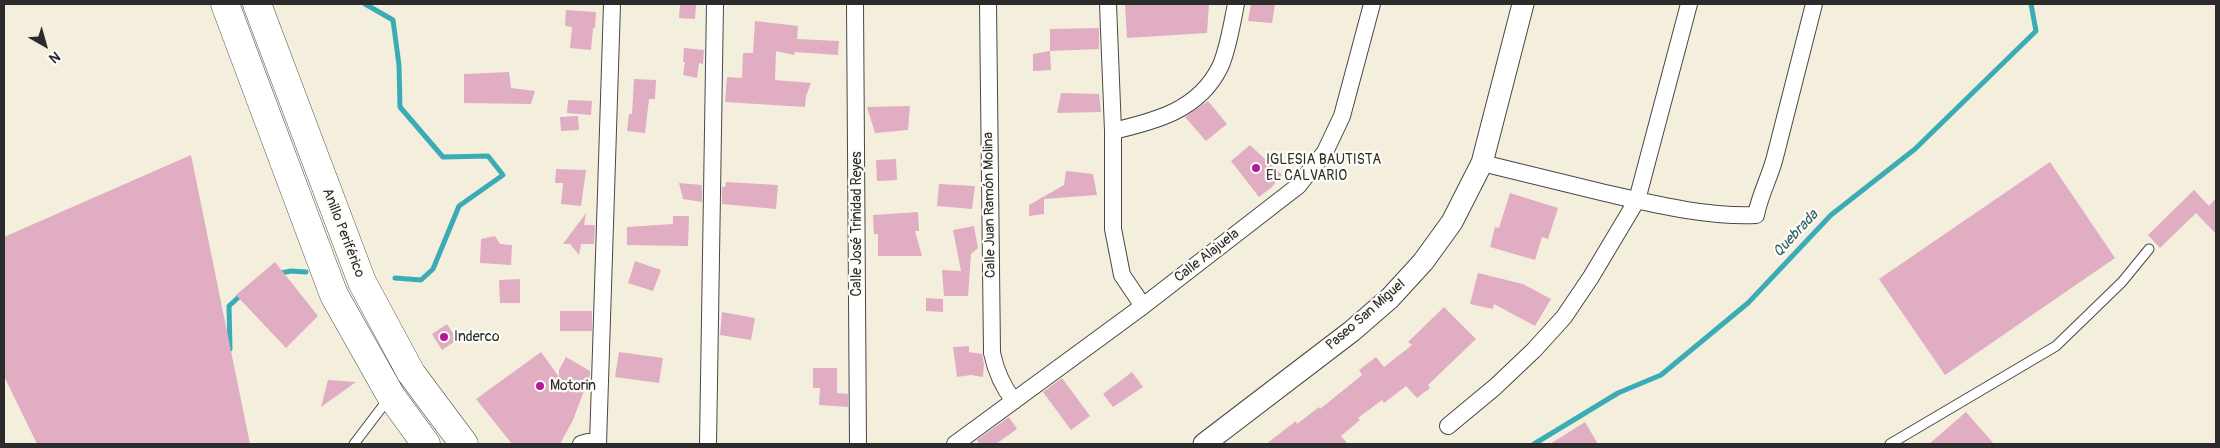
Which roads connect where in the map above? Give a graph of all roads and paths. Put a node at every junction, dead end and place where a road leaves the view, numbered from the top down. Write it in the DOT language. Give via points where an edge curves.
graph roads {
  1 [pos="225,4"];
  2 [pos="257,4"];
  3 [pos="612,4"];
  4 [pos="715,4"];
  5 [pos="856,4"];
  6 [pos="988,4"];
  7 [pos="1108,4"];
  8 [pos="1236,4"];
  9 [pos="1372,4"];
  10 [pos="1523,4"];
  11 [pos="1689,4"];
  12 [pos="1814,4"];
  13 [pos="1113,130"];
  14 [pos="1482,163"];
  15 [pos="1637,200"];
  16 [pos="2149,249"];
  17 [pos="1143,306"];
  18 [pos="391,396"];
  19 [pos="1014,401"];
  20 [pos="1448,426"];
  21 [pos="1894,443"];
  22 [pos="354,444"];
  23 [pos="426,444"];
  24 [pos="464,444"];
  25 [pos="581,444"];
  26 [pos="596,444"];
  27 [pos="708,444"];
  28 [pos="858,444"];
  29 [pos="955,444"];
  30 [pos="1204,444"];
  1 -- 18 [label="highway" via="334,295"];
  2 -- 24 [label="highway, Anillo Periférico" via="362,282 411,373"];
  3 -- 26 [label="street"];
  4 -- 27 [label="street"];
  5 -- 28 [label="street, Calle José Trinidad Reyes"];
  6 -- 19 [label="street, Calle Juan Ramón Molina" via="992,353 1003,387"];
  7 -- 13 [label="street"];
  8 -- 13 [label="street" via="1220,66 1203,91 1172,114 1153,122"];
  9 -- 17 [label="street, Calle Alajuela" via="1342,116 1325,152 1298,186"];
  10 -- 14 [label="street, Paseo San Miguel"];
  11 -- 15 [label="street"];
  12 -- 15 [label="street" via="1770,177 1761,192 1756,215 1699,212"];
  13 -- 17 [label="street" via="1113,229 1122,274"];
  14 -- 15 [label="street"];
  14 -- 30 [label="street, Paseo San Miguel" via="1452,222 1423,262 1390,298"];
  15 -- 20 [label="street" via="1564,317 1521,362"];
  16 -- 21 [label="lane" via="2122,282 2056,346"];
  17 -- 19 [label="street, Calle Alajuela"];
  18 -- 22 [label="lane"];
  18 -- 23 [label="highway"];
  19 -- 29 [label="street, Calle Alajuela"];
  25 -- 26 [label="street"];
}
